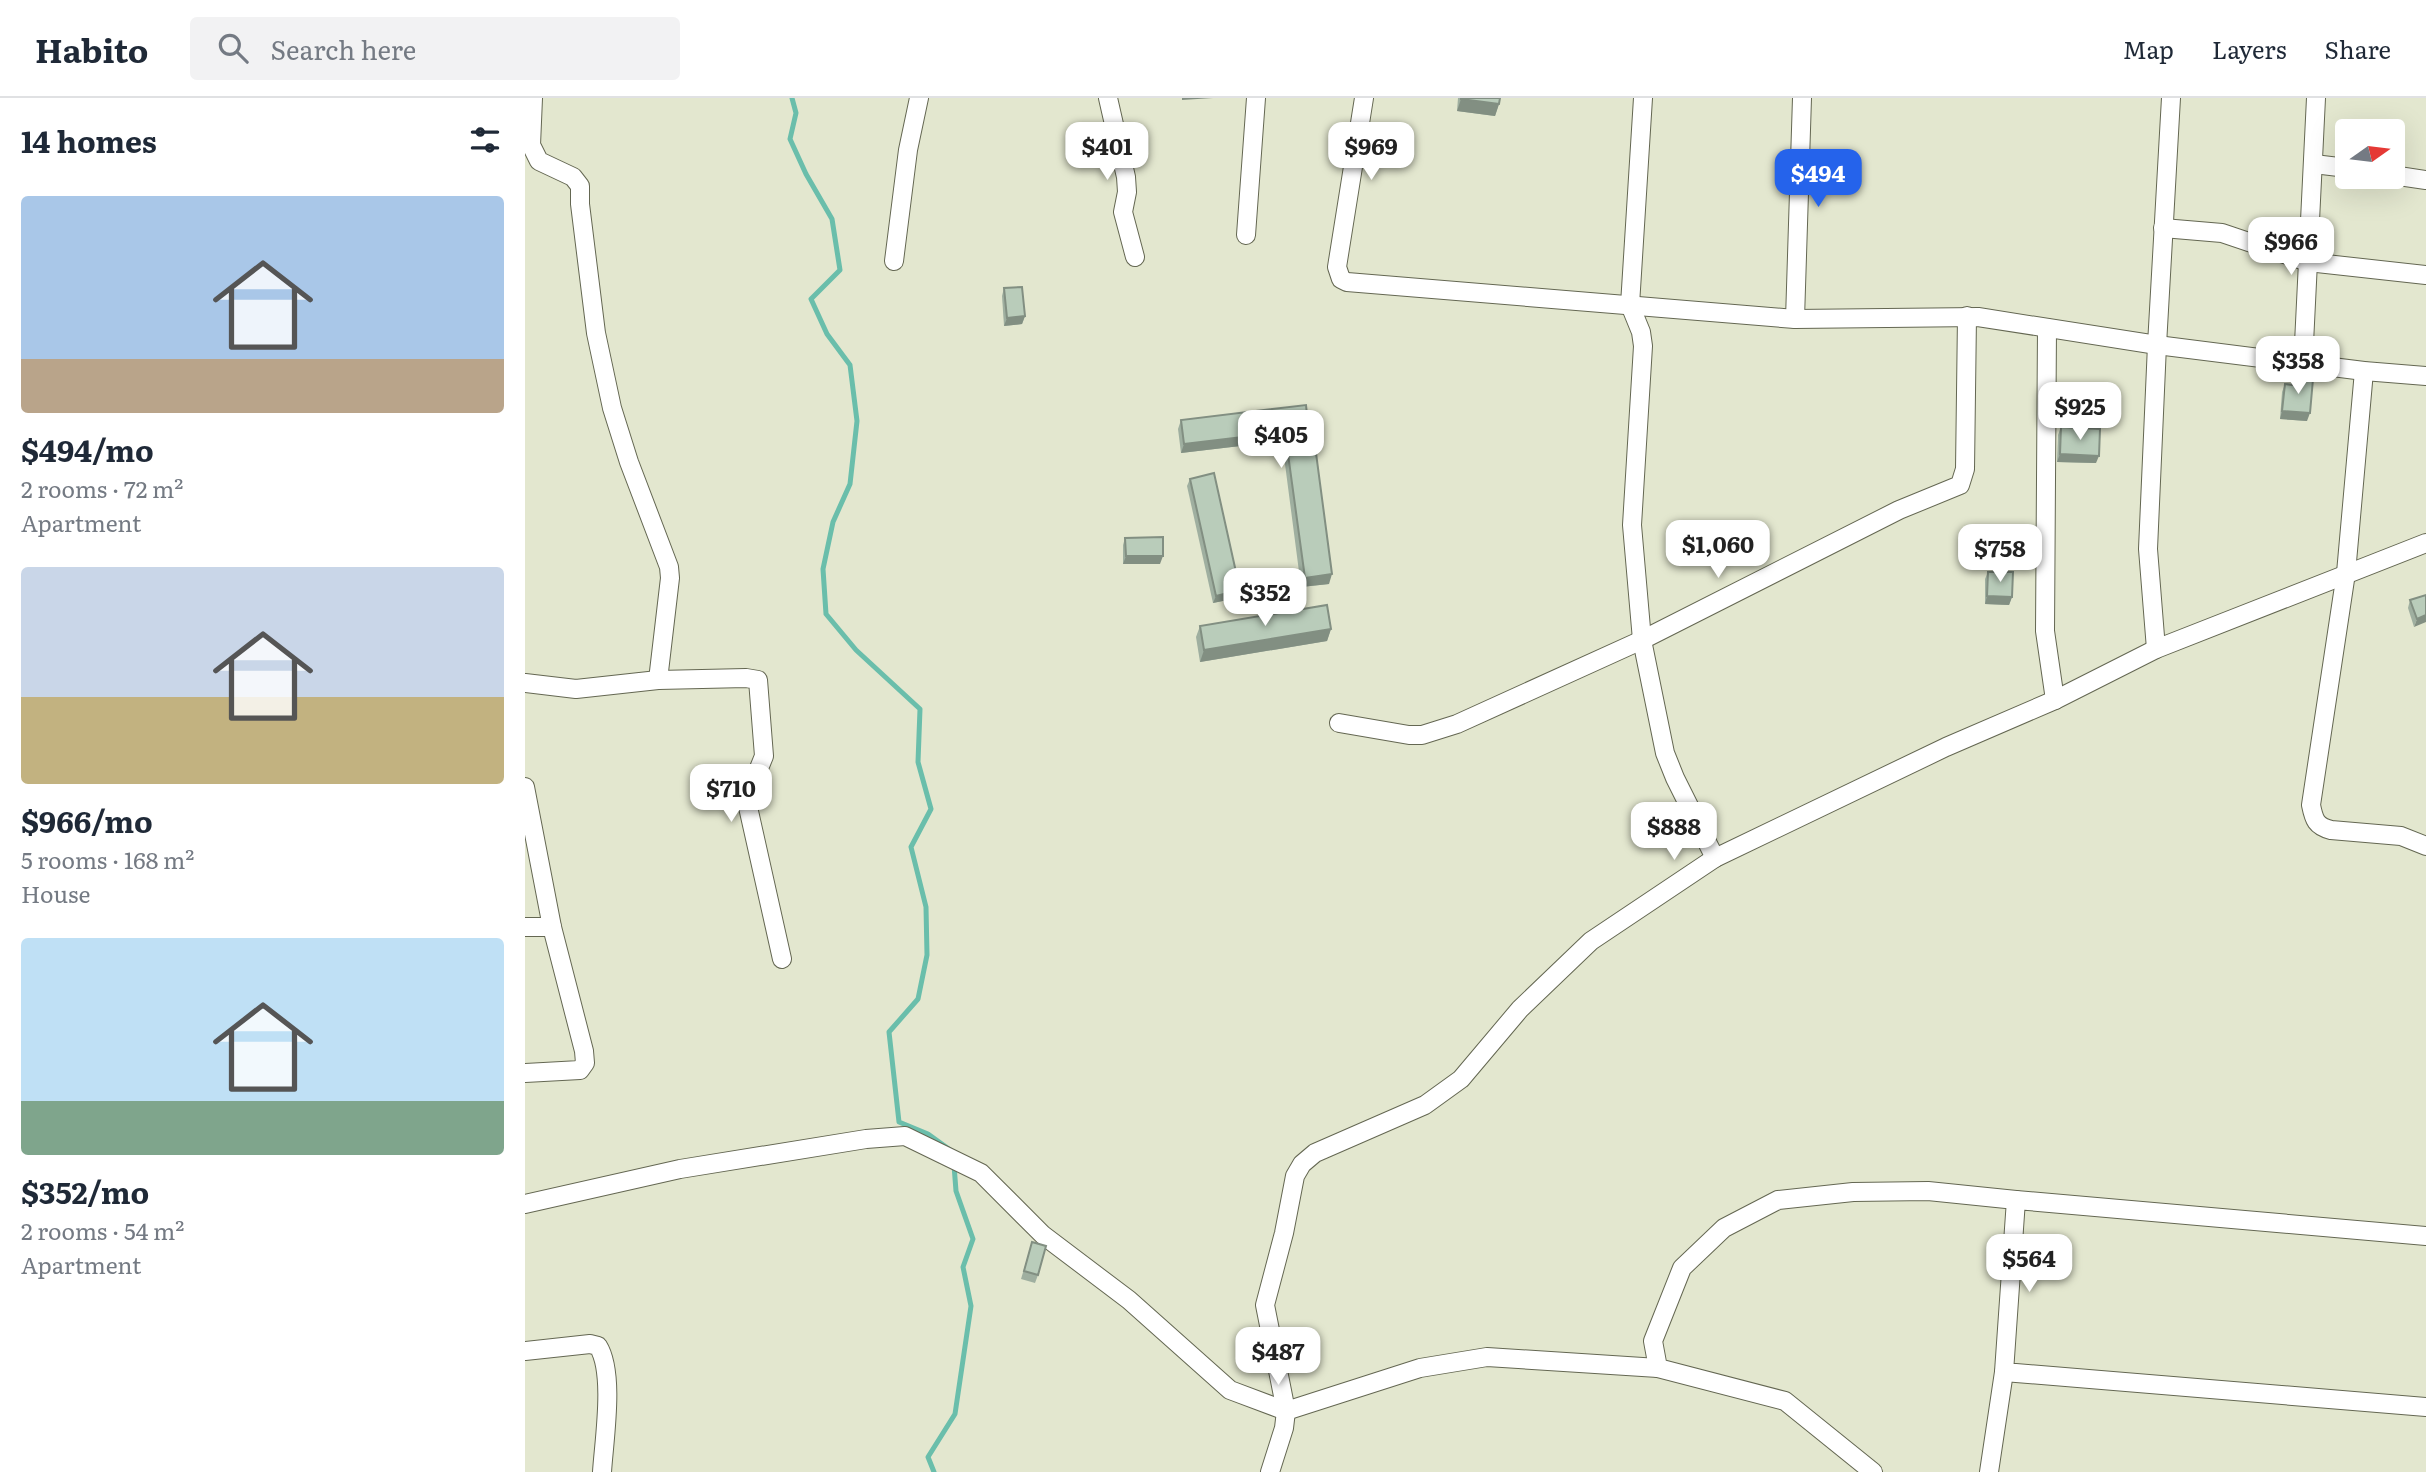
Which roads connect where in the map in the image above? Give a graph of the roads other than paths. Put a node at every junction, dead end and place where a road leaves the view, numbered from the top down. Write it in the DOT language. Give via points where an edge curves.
graph roads {
  1 [pos="533,98"];
  2 [pos="919,98"];
  3 [pos="1108,98"];
  4 [pos="1256,98"];
  5 [pos="1364,98"];
  6 [pos="1643,98"];
  7 [pos="1802,98"];
  8 [pos="2171,98"];
  9 [pos="2316,98"];
  10 [pos="2314,164"];
  11 [pos="2335,167"];
  12 [pos="2405,177"];
  13 [pos="2426,180"];
  14 [pos="2164,228"];
  15 [pos="1246,235"];
  16 [pos="1135,257"];
  17 [pos="894,261"];
  18 [pos="2308,262"];
  19 [pos="2426,275"];
  20 [pos="1630,305"];
  21 [pos="1967,316"];
  22 [pos="1795,319"];
  23 [pos="2047,328"];
  24 [pos="2157,345"];
  25 [pos="2303,364"];
  26 [pos="2364,371"];
  27 [pos="2426,376"];
  28 [pos="2426,543"];
  29 [pos="2346,573"];
  30 [pos="1642,640"];
  31 [pos="2156,649"];
  32 [pos="657,680"];
  33 [pos="525,683"];
  34 [pos="2055,700"];
  35 [pos="1339,723"];
  36 [pos="525,787"];
  37 [pos="2426,846"];
  38 [pos="1715,858"];
  39 [pos="525,927"];
  40 [pos="552,927"];
  41 [pos="782,959"];
  42 [pos="525,1073"];
  43 [pos="2016,1200"];
  44 [pos="525,1204"];
  45 [pos="2426,1236"];
  46 [pos="525,1352"];
  47 [pos="1658,1368"];
  48 [pos="2004,1372"];
  49 [pos="2426,1407"];
  50 [pos="1286,1411"];
  51 [pos="602,1472"];
  52 [pos="1270,1472"];
  53 [pos="1873,1472"];
  54 [pos="1989,1472"];
  1 -- 32 [label="street" via="530,145 539,161 573,177 580,186 596,333 612,408 669,567"];
  2 -- 17 [label="street"];
  3 -- 16 [label="street" via="1126,177 1123,212"];
  4 -- 15 [label="street"];
  5 -- 20 [label="street" via="1337,267 1341,279"];
  6 -- 20 [label="street"];
  7 -- 22 [label="street"];
  8 -- 14 [label="street"];
  9 -- 10 [label="street"];
  10 -- 11 [label="street"];
  10 -- 18 [label="street"];
  12 -- 13 [label="street"];
  14 -- 18 [label="street" via="2221,233"];
  14 -- 24 [label="street"];
  18 -- 19 [label="street"];
  18 -- 25 [label="street"];
  20 -- 22 [label="street"];
  20 -- 30 [label="street" via="1643,345 1632,514"];
  21 -- 22 [label="street"];
  21 -- 23 [label="street"];
  21 -- 30 [label="street" via="1965,469 1960,485 1880,519"];
  23 -- 24 [label="street"];
  23 -- 34 [label="street" via="2045,631"];
  24 -- 25 [label="street"];
  24 -- 31 [label="street" via="2148,549"];
  25 -- 26 [label="street"];
  26 -- 27 [label="street"];
  26 -- 29 [label="street"];
  28 -- 29 [label="street"];
  29 -- 31 [label="street"];
  29 -- 37 [label="street" via="2311,805 2314,821 2331,830 2400,836"];
  30 -- 35 [label="street" via="1440,730 1409,735"];
  30 -- 38 [label="street" via="1665,753"];
  31 -- 34 [label="street"];
  32 -- 33 [label="street" via="576,689"];
  32 -- 41 [label="street" via="758,680 764,756 748,807"];
  34 -- 38 [label="street"];
  36 -- 40 [label="street"];
  38 -- 50 [label="street" via="1591,941 1520,1009 1461,1079 1425,1105 1315,1153 1302,1164 1265,1304"];
  39 -- 40 [label="street"];
  40 -- 42 [label="street" via="585,1063 580,1070"];
  43 -- 45 [label="street"];
  43 -- 47 [label="street" via="1928,1191 1778,1200 1724,1228 1682,1268 1653,1341"];
  43 -- 48 [label="street"];
  44 -- 50 [label="street" via="680,1169 905,1136 981,1174 1044,1235 1129,1300 1230,1390"];
  46 -- 51 [label="street" via="590,1344 602,1352 607,1392"];
  47 -- 50 [label="street" via="1487,1357 1420,1368"];
  47 -- 53 [label="street" via="1785,1401"];
  48 -- 49 [label="street"];
  48 -- 54 [label="street"];
  50 -- 52 [label="street"];
}
